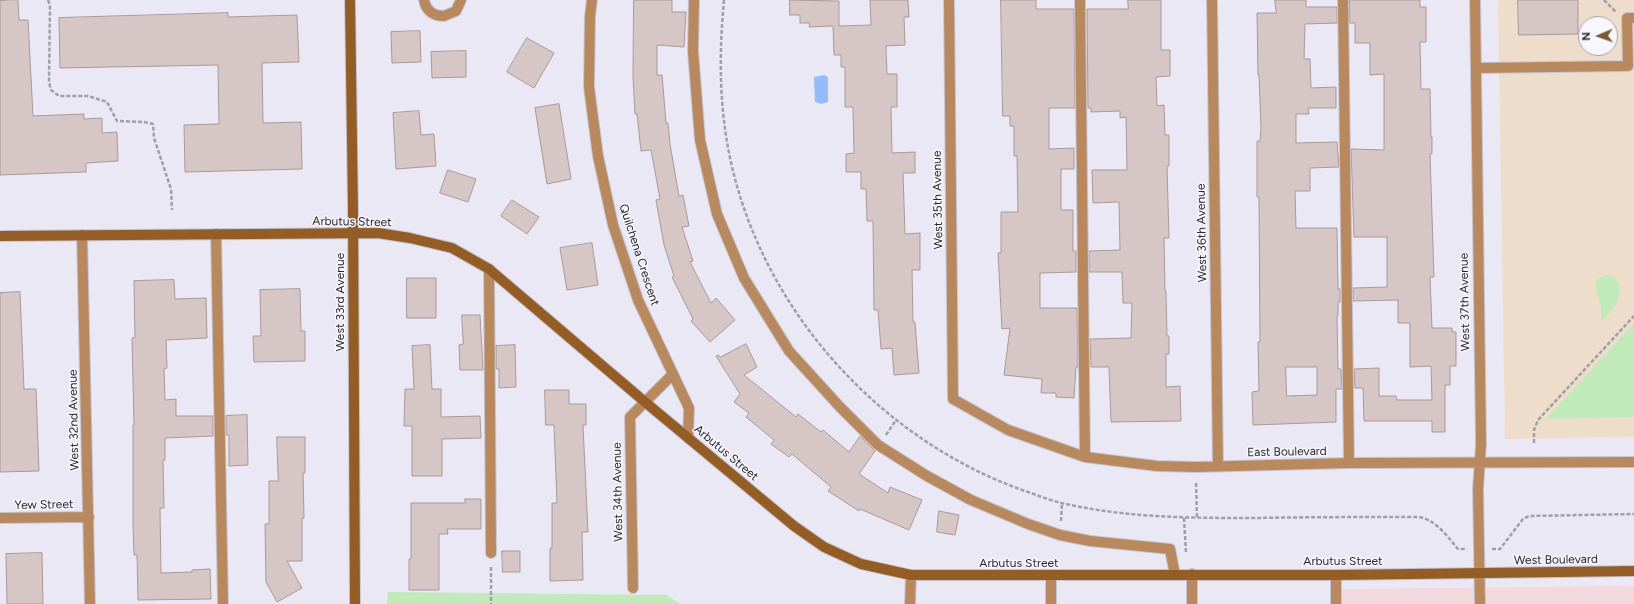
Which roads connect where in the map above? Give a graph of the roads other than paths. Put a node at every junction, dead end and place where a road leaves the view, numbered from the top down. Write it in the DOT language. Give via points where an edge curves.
graph roads {
  1 [pos="350,0"];
  2 [pos="424,0"];
  3 [pos="461,0"];
  4 [pos="592,0"];
  5 [pos="694,0"];
  6 [pos="949,0"];
  7 [pos="1080,0"];
  8 [pos="1212,0"];
  9 [pos="1343,0"];
  10 [pos="1475,0"];
  11 [pos="1634,18"];
  12 [pos="1476,68"];
  13 [pos="353,233"];
  14 [pos="216,234"];
  15 [pos="82,235"];
  16 [pos="0,236"];
  17 [pos="489,269"];
  18 [pos="673,374"];
  19 [pos="953,399"];
  20 [pos="645,402"];
  21 [pos="688,438"];
  22 [pos="1085,457"];
  23 [pos="1634,462"];
  24 [pos="1349,463"];
  25 [pos="1480,463"];
  26 [pos="1218,466"];
  27 [pos="89,517"];
  28 [pos="0,518"];
  29 [pos="491,553"];
  30 [pos="1634,572"];
  31 [pos="1175,574"];
  32 [pos="1192,574"];
  33 [pos="1479,574"];
  34 [pos="911,575"];
  35 [pos="1336,575"];
  36 [pos="1051,576"];
  37 [pos="633,588"];
  38 [pos="90,604"];
  39 [pos="223,604"];
  40 [pos="355,604"];
  41 [pos="910,604"];
  42 [pos="1051,604"];
  43 [pos="1192,604"];
  44 [pos="1336,604"];
  45 [pos="1480,604"];
  1 -- 13 [label="main road, West 33rd Avenue"];
  2 -- 3 [label="street" via="427,9 444,16 456,11"];
  4 -- 18 [label="street, Quilchena Crescent" via="589,87 598,156 613,226 638,300"];
  5 -- 31 [label="street" via="693,51 700,140 717,214 744,278 789,351 878,445 927,476 971,500 1028,524 1060,534 1090,541 1170,549"];
  6 -- 19 [label="street, West 35th Avenue"];
  7 -- 22 [label="street"];
  8 -- 26 [label="street, West 36th Avenue"];
  9 -- 24 [label="street"];
  10 -- 12 [label="street, West 37th Avenue"];
  11 -- 12 [label="street" via="1627,18 1628,66"];
  12 -- 25 [label="street, West 37th Avenue"];
  13 -- 14 [label="main road, Arbutus Street"];
  13 -- 17 [label="main road, Arbutus Street" via="378,233 452,248"];
  13 -- 40 [label="main road, West 33rd Avenue"];
  14 -- 15 [label="main road, Arbutus Street"];
  14 -- 39 [label="street"];
  15 -- 16 [label="main road, Arbutus Street"];
  15 -- 27 [label="street, West 32nd Avenue"];
  17 -- 20 [label="main road, Arbutus Street"];
  17 -- 29 [label="street"];
  18 -- 20 [label="street, West 34th Avenue"];
  18 -- 21 [label="street, Quilchena Crescent" via="689,408"];
  19 -- 22 [label="street, East Boulevard" via="1008,430"];
  20 -- 21 [label="main road, Arbutus Street"];
  20 -- 37 [label="street, West 34th Avenue" via="630,418"];
  21 -- 34 [label="main road, Arbutus Street" via="794,526 824,547 861,564"];
  22 -- 26 [label="street, East Boulevard" via="1157,466"];
  23 -- 25 [label="street, East Boulevard"];
  24 -- 25 [label="street, East Boulevard"];
  24 -- 26 [label="street, East Boulevard"];
  25 -- 33 [label="street, West 37th Avenue"];
  27 -- 28 [label="street, Yew Street"];
  27 -- 38 [label="street, West 32nd Avenue"];
  30 -- 33 [label="main road, West Boulevard"];
  31 -- 32 [label="main road, Arbutus Street"];
  31 -- 36 [label="main road, Arbutus Street"];
  32 -- 35 [label="main road, Arbutus Street"];
  32 -- 43 [label="street"];
  33 -- 35 [label="main road, Arbutus Street"];
  33 -- 45 [label="street, West 37th Avenue"];
  34 -- 36 [label="main road, Arbutus Street"];
  34 -- 41 [label="street"];
  35 -- 44 [label="street"];
  36 -- 42 [label="street"];
}
